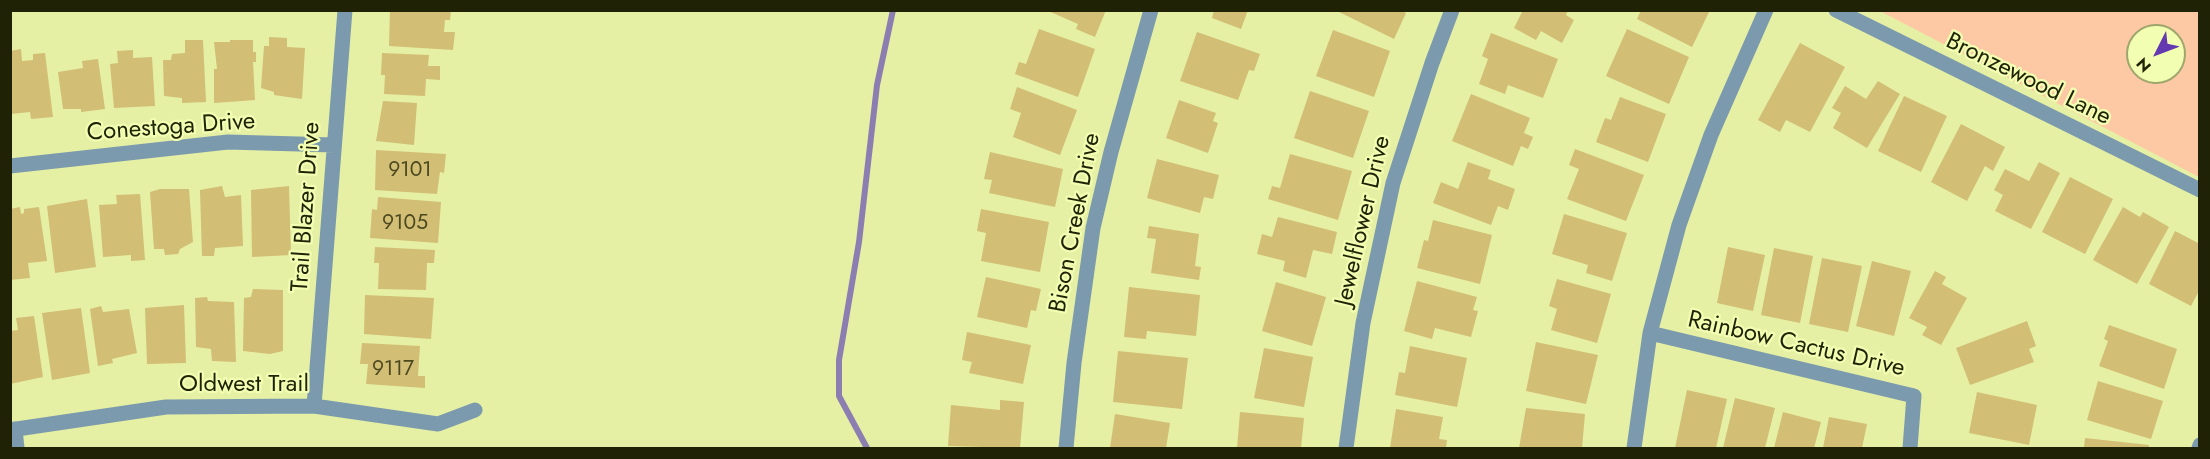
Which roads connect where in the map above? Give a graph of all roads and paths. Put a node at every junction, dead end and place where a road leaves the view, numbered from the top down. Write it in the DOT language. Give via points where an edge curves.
graph roads {
  1 [pos="345,10"];
  2 [pos="1151,10"];
  3 [pos="1452,10"];
  4 [pos="1766,10"];
  5 [pos="1836,10"];
  6 [pos="334,145"];
  7 [pos="10,166"];
  8 [pos="2199,190"];
  9 [pos="1650,333"];
  10 [pos="314,406"];
  11 [pos="475,410"];
  12 [pos="13,429"];
  13 [pos="17,448"];
  14 [pos="1066,448"];
  15 [pos="1346,448"];
  16 [pos="1634,448"];
  17 [pos="1910,448"];
  1 -- 6 [label="street, Trail Blazer Drive"];
  2 -- 14 [label="street, Bison Creek Drive" via="1093,228"];
  3 -- 15 [label="street, Jewelflower Drive" via="1393,183 1363,323"];
  4 -- 9 [label="street" via="1697,173"];
  5 -- 8 [label="street, Bronzewood Lane"];
  6 -- 7 [label="street, Conestoga Drive" via="228,142"];
  6 -- 10 [label="street, Trail Blazer Drive"];
  9 -- 16 [label="street"];
  9 -- 17 [label="street, Rainbow Cactus Drive" via="1914,396"];
  10 -- 11 [label="street, Oldwest Trail" via="438,424"];
  10 -- 12 [label="street, Oldwest Trail" via="165,407"];
  12 -- 13 [label="street"];
}
